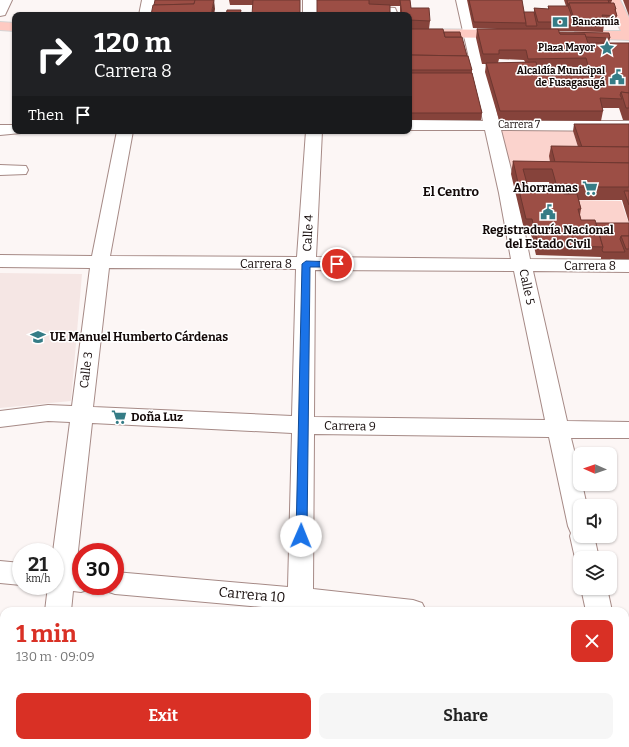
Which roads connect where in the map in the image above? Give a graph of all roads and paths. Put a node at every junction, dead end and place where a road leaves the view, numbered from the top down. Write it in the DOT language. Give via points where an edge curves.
graph roads {
  1 [pos="5,0"];
  2 [pos="149,0"];
  3 [pos="310,0"];
  4 [pos="464,0"];
  5 [pos="613,0"];
  6 [pos="377,8"];
  7 [pos="0,12"];
  8 [pos="147,12"];
  9 [pos="310,12"];
  10 [pos="394,12"];
  11 [pos="0,26"];
  12 [pos="12,27"];
  13 [pos="629,32"];
  14 [pos="412,33"];
  15 [pos="471,34"];
  16 [pos="518,34"];
  17 [pos="566,35"];
  18 [pos="629,36"];
  19 [pos="412,125"];
  20 [pos="491,125"];
  21 [pos="629,126"];
  22 [pos="0,130"];
  23 [pos="12,130"];
  24 [pos="124,134"];
  25 [pos="314,134"];
  26 [pos="0,170"];
  27 [pos="20,170"];
  28 [pos="0,261"];
  29 [pos="100,262"];
  30 [pos="306,264"];
  31 [pos="522,266"];
  32 [pos="629,266"];
  33 [pos="81,414"];
  34 [pos="0,419"];
  35 [pos="303,425"];
  36 [pos="558,429"];
  37 [pos="629,430"];
  38 [pos="574,499"];
  39 [pos="0,572"];
  40 [pos="12,573"];
  41 [pos="66,579"];
  42 [pos="124,584"];
  43 [pos="596,595"];
  44 [pos="300,599"];
  45 [pos="59,607"];
  46 [pos="368,607"];
  47 [pos="598,607"];
  1 -- 7 [label="street"];
  2 -- 8 [label="street"];
  3 -- 9 [label="street"];
  4 -- 15 [label="street, Calle 5"];
  5 -- 13 [label="main road"];
  6 -- 10 [label="lane" via="393,9"];
  11 -- 12 [label="main road"];
  14 -- 15 [label="main road"];
  15 -- 16 [label="main road"];
  15 -- 20 [label="street, Calle 5"];
  17 -- 18 [label="main road"];
  19 -- 20 [label="street, Carrera 7"];
  20 -- 21 [label="street, Carrera 7"];
  20 -- 31 [label="street, Calle 5" via="512,193"];
  22 -- 23 [label="street"];
  24 -- 29 [label="street, Calle 3"];
  25 -- 30 [label="street, Calle 4"];
  26 -- 27 [label="street"];
  28 -- 29 [label="street, Carrera 8"];
  29 -- 30 [label="street, Carrera 8"];
  29 -- 33 [label="street, Calle 3"];
  30 -- 31 [label="street, Carrera 8"];
  30 -- 35 [label="street, Calle 4"];
  31 -- 32 [label="street, Carrera 8"];
  31 -- 36 [label="street, Calle 5"];
  33 -- 34 [label="street, Carrera 9" via="48,413"];
  33 -- 35 [label="street, Carrera 9"];
  33 -- 41 [label="street, Calle 3"];
  35 -- 36 [label="street, Carrera 9"];
  35 -- 44 [label="street, Calle 4"];
  36 -- 37 [label="street, Carrera 9"];
  36 -- 38 [label="street, Calle 5"];
  39 -- 40 [label="street"];
  41 -- 45 [label="street, Calle 3"];
  42 -- 44 [label="street, Carrera 10"];
  43 -- 47 [label="street"];
  44 -- 46 [label="street, Carrera 10"];
}
